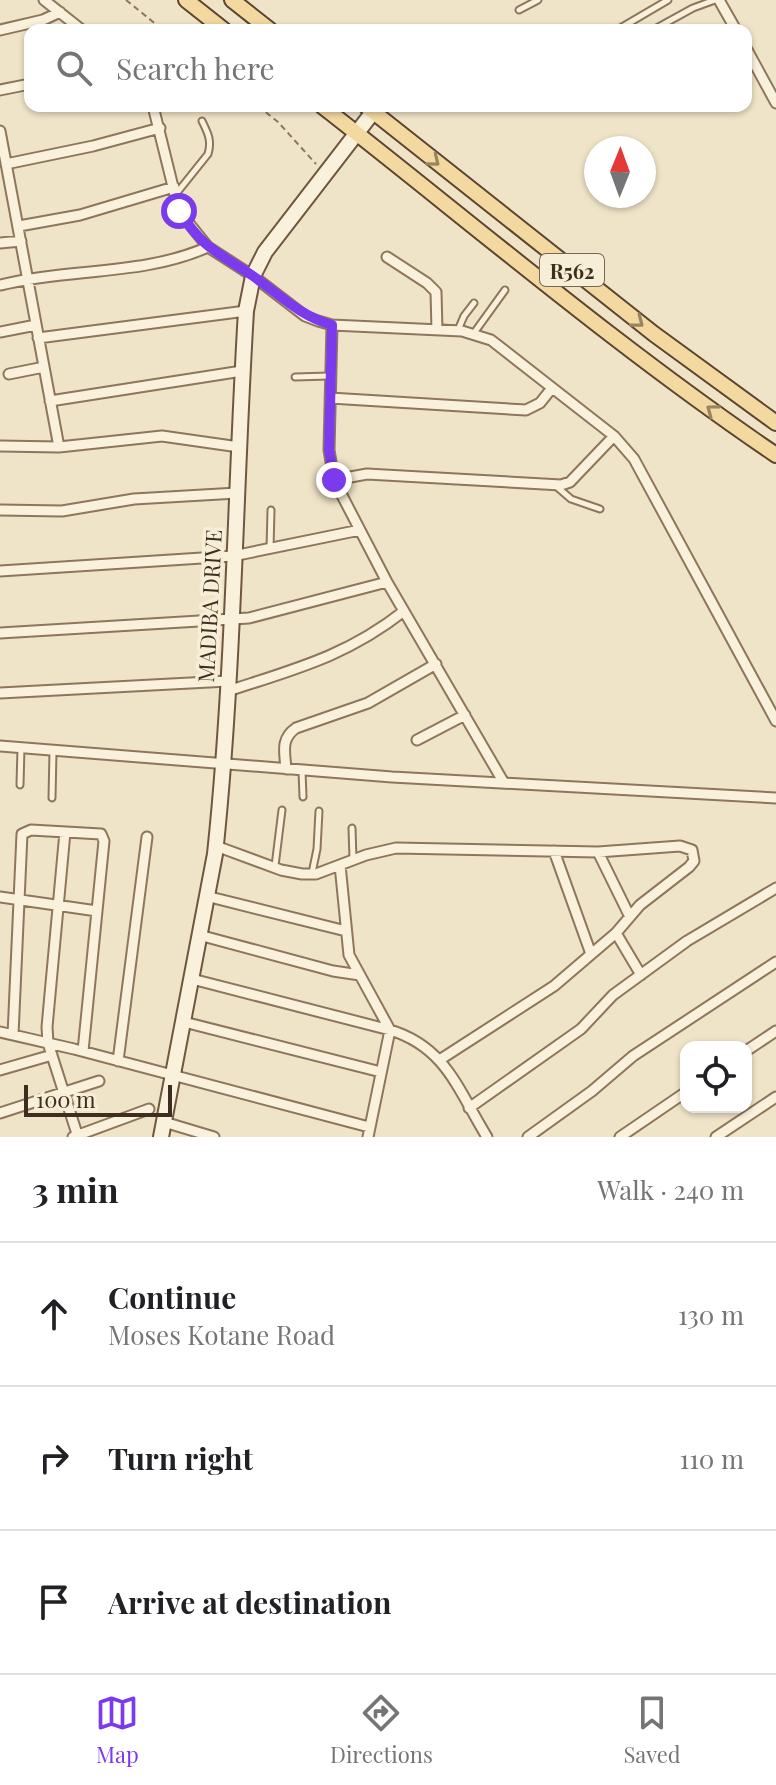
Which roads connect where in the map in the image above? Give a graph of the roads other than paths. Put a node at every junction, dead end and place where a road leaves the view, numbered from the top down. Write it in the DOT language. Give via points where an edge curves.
graph roads {
  1 [pos="44,0"];
  2 [pos="186,0"];
  3 [pos="232,0"];
  4 [pos="538,0"];
  5 [pos="668,0"];
  6 [pos="717,0"];
  7 [pos="519,10"];
  8 [pos="60,12"];
  9 [pos="24,24"];
  10 [pos="26,24"];
  11 [pos="75,24"];
  12 [pos="216,24"];
  13 [pos="262,24"];
  14 [pos="627,24"];
  15 [pos="664,24"];
  16 [pos="732,24"];
  17 [pos="0,30"];
  18 [pos="752,62"];
  19 [pos="24,85"];
  20 [pos="0,90"];
  21 [pos="776,103"];
  22 [pos="155,112"];
  23 [pos="330,112"];
  24 [pos="368,112"];
  25 [pos="373,112"];
  26 [pos="202,121"];
  27 [pos="160,128"];
  28 [pos="0,131"];
  29 [pos="358,134"];
  30 [pos="2,152"];
  31 [pos="6,164"];
  32 [pos="175,191"];
  33 [pos="19,226"];
  34 [pos="21,241"];
  35 [pos="0,243"];
  36 [pos="208,247"];
  37 [pos="387,257"];
  38 [pos="253,276"];
  39 [pos="27,278"];
  40 [pos="1,285"];
  41 [pos="505,290"];
  42 [pos="474,303"];
  43 [pos="246,311"];
  44 [pos="36,325"];
  45 [pos="332,325"];
  46 [pos="437,330"];
  47 [pos="458,331"];
  48 [pos="0,332"];
  49 [pos="474,333"];
  50 [pos="38,338"];
  51 [pos="44,367"];
  52 [pos="242,371"];
  53 [pos="9,374"];
  54 [pos="330,376"];
  55 [pos="295,377"];
  56 [pos="552,388"];
  57 [pos="330,398"];
  58 [pos="50,401"];
  59 [pos="776,423"];
  60 [pos="614,436"];
  61 [pos="0,446"];
  62 [pos="59,447"];
  63 [pos="239,447"];
  64 [pos="776,455"];
  65 [pos="334,480"];
  66 [pos="556,485"];
  67 [pos="237,493"];
  68 [pos="600,509"];
  69 [pos="0,510"];
  70 [pos="271,510"];
  71 [pos="360,530"];
  72 [pos="270,550"];
  73 [pos="233,556"];
  74 [pos="0,571"];
  75 [pos="387,582"];
  76 [pos="404,611"];
  77 [pos="231,618"];
  78 [pos="0,633"];
  79 [pos="436,664"];
  80 [pos="228,686"];
  81 [pos="0,693"];
  82 [pos="465,715"];
  83 [pos="776,721"];
  84 [pos="417,740"];
  85 [pos="0,746"];
  86 [pos="21,748"];
  87 [pos="53,752"];
  88 [pos="222,765"];
  89 [pos="286,769"];
  90 [pos="302,771"];
  91 [pos="504,783"];
  92 [pos="20,785"];
  93 [pos="303,797"];
  94 [pos="52,798"];
  95 [pos="776,798"];
  96 [pos="282,810"];
  97 [pos="319,811"];
  98 [pos="352,828"];
  99 [pos="65,832"];
  100 [pos="147,837"];
  101 [pos="216,846"];
  102 [pos="554,851"];
  103 [pos="598,852"];
  104 [pos="353,859"];
  105 [pos="340,865"];
  106 [pos="275,867"];
  107 [pos="312,874"];
  108 [pos="776,888"];
  109 [pos="206,896"];
  110 [pos="0,897"];
  111 [pos="19,901"];
  112 [pos="59,906"];
  113 [pos="97,911"];
  114 [pos="630,917"];
  115 [pos="346,931"];
  116 [pos="616,933"];
  117 [pos="199,935"];
  118 [pos="591,954"];
  119 [pos="776,962"];
  120 [pos="360,975"];
  121 [pos="641,975"];
  122 [pos="192,979"];
  123 [pos="184,1022"];
  124 [pos="390,1030"];
  125 [pos="776,1031"];
  126 [pos="0,1032"];
  127 [pos="13,1035"];
  128 [pos="48,1043"];
  129 [pos="752,1047"];
  130 [pos="83,1051"];
  131 [pos="52,1055"];
  132 [pos="441,1059"];
  133 [pos="118,1061"];
  134 [pos="0,1070"];
  135 [pos="381,1072"];
  136 [pos="174,1077"];
  137 [pos="99,1081"];
  138 [pos="64,1092"];
  139 [pos="680,1096"];
  140 [pos="776,1097"];
  141 [pos="469,1108"];
  142 [pos="149,1109"];
  143 [pos="0,1113"];
  144 [pos="163,1130"];
  145 [pos="368,1134"];
  146 [pos="76,1137"];
  147 [pos="214,1137"];
  148 [pos="487,1137"];
  149 [pos="528,1137"];
  150 [pos="620,1137"];
  151 [pos="716,1137"];
  1 -- 8 [label="street"];
  2 -- 12 [label="main road"];
  3 -- 13 [label="main road"];
  4 -- 7 [label="lane"];
  5 -- 14 [label="lane"];
  6 -- 15 [label="lane"];
  6 -- 16 [label="street"];
  8 -- 10 [label="street"];
  8 -- 11 [label="street"];
  9 -- 17 [label="street"];
  18 -- 21 [label="street"];
  19 -- 20 [label="street"];
  22 -- 27 [label="street"];
  23 -- 29 [label="main road, R562"];
  24 -- 29 [label="street, MADIBA DRIVE"];
  25 -- 59 [label="main road, R562, one-way" via="654,334"];
  26 -- 32 [label="lane" via="211,146 208,154"];
  27 -- 31 [label="street"];
  27 -- 32 [label="street"];
  28 -- 30 [label="street"];
  29 -- 38 [label="street, MADIBA DRIVE" via="265,252"];
  64 -- 29 [label="main road, R562, one-way" via="521,265"];
  30 -- 31 [label="street"];
  31 -- 33 [label="street"];
  32 -- 33 [label="street"];
  32 -- 36 [label="street" via="179,211"];
  33 -- 34 [label="street"];
  34 -- 35 [label="street"];
  34 -- 39 [label="street"];
  36 -- 38 [label="street"];
  36 -- 39 [label="street" via="170,261"];
  37 -- 46 [label="street" via="436,292"];
  38 -- 43 [label="street, MADIBA DRIVE"];
  38 -- 45 [label="street" via="305,316"];
  39 -- 40 [label="street"];
  39 -- 44 [label="street"];
  41 -- 49 [label="lane"];
  42 -- 47 [label="lane"];
  43 -- 50 [label="street"];
  43 -- 52 [label="street, MADIBA DRIVE"];
  44 -- 48 [label="street"];
  44 -- 50 [label="street"];
  45 -- 46 [label="street"];
  45 -- 54 [label="street"];
  46 -- 47 [label="street"];
  47 -- 49 [label="street"];
  49 -- 56 [label="street" via="491,340"];
  50 -- 51 [label="street"];
  51 -- 53 [label="street"];
  51 -- 58 [label="street"];
  52 -- 58 [label="street"];
  52 -- 63 [label="street, MADIBA DRIVE"];
  54 -- 55 [label="lane"];
  54 -- 57 [label="street"];
  56 -- 57 [label="street" via="526,410"];
  56 -- 60 [label="street"];
  57 -- 65 [label="street"];
  58 -- 62 [label="street"];
  60 -- 66 [label="street" via="570,482"];
  60 -- 83 [label="street" via="634,459"];
  61 -- 62 [label="street"];
  62 -- 63 [label="street" via="162,436"];
  63 -- 67 [label="street, MADIBA DRIVE"];
  65 -- 66 [label="street" via="367,474"];
  65 -- 71 [label="street"];
  66 -- 68 [label="lane" via="571,499"];
  67 -- 69 [label="street" via="134,499 62,511"];
  67 -- 73 [label="street, MADIBA DRIVE"];
  70 -- 72 [label="lane"];
  71 -- 72 [label="street"];
  71 -- 75 [label="street"];
  72 -- 73 [label="street"];
  73 -- 74 [label="street"];
  73 -- 77 [label="street, MADIBA DRIVE"];
  75 -- 76 [label="street"];
  75 -- 77 [label="street" via="276,612"];
  76 -- 79 [label="street"];
  76 -- 80 [label="street" via="353,647"];
  77 -- 78 [label="street"];
  77 -- 80 [label="street, MADIBA DRIVE"];
  79 -- 82 [label="street"];
  79 -- 89 [label="street" via="368,703 288,733"];
  80 -- 81 [label="street"];
  80 -- 88 [label="street, MADIBA DRIVE"];
  82 -- 84 [label="street"];
  82 -- 91 [label="street"];
  85 -- 86 [label="street"];
  86 -- 87 [label="street"];
  86 -- 92 [label="lane"];
  87 -- 88 [label="street"];
  87 -- 94 [label="lane"];
  88 -- 89 [label="street"];
  88 -- 101 [label="street, MADIBA DRIVE"];
  89 -- 90 [label="street"];
  90 -- 91 [label="street"];
  90 -- 93 [label="lane"];
  91 -- 95 [label="street"];
  96 -- 106 [label="lane"];
  97 -- 107 [label="lane"];
  98 -- 104 [label="lane"];
  99 -- 111 [label="street" via="22,834"];
  99 -- 112 [label="street"];
  99 -- 113 [label="street" via="103,836"];
  100 -- 133 [label="street"];
  101 -- 106 [label="street"];
  101 -- 109 [label="street, MADIBA DRIVE"];
  102 -- 103 [label="street"];
  102 -- 104 [label="street" via="396,848"];
  102 -- 118 [label="street"];
  103 -- 114 [label="street"];
  103 -- 114 [label="street" via="680,846 694,856 689,867"];
  104 -- 105 [label="street"];
  105 -- 107 [label="street"];
  105 -- 115 [label="street"];
  106 -- 107 [label="street"];
  108 -- 121 [label="street"];
  109 -- 115 [label="street"];
  109 -- 117 [label="street, MADIBA DRIVE"];
  110 -- 111 [label="street"];
  111 -- 112 [label="street"];
  111 -- 127 [label="street"];
  112 -- 113 [label="street"];
  112 -- 128 [label="street"];
  113 -- 130 [label="street"];
  114 -- 116 [label="street"];
  115 -- 120 [label="street" via="349,955"];
  116 -- 118 [label="street"];
  116 -- 121 [label="street"];
  117 -- 120 [label="street"];
  117 -- 122 [label="street, MADIBA DRIVE"];
  118 -- 132 [label="street" via="554,986"];
  119 -- 149 [label="street" via="633,1056"];
  120 -- 124 [label="street"];
  121 -- 141 [label="street" via="581,1029"];
  122 -- 123 [label="street, MADIBA DRIVE"];
  122 -- 124 [label="street"];
  123 -- 135 [label="street"];
  123 -- 136 [label="street, MADIBA DRIVE"];
  124 -- 132 [label="street" via="420,1042"];
  124 -- 135 [label="street"];
  125 -- 129 [label="street"];
  126 -- 127 [label="street"];
  127 -- 128 [label="street"];
  128 -- 130 [label="street"];
  128 -- 131 [label="street"];
  130 -- 133 [label="street"];
  131 -- 134 [label="street"];
  131 -- 138 [label="street"];
  132 -- 141 [label="street"];
  133 -- 136 [label="street"];
  135 -- 145 [label="street"];
  136 -- 144 [label="street, MADIBA DRIVE"];
  136 -- 145 [label="street"];
  137 -- 138 [label="street"];
  138 -- 143 [label="street"];
  138 -- 146 [label="street"];
  139 -- 150 [label="street"];
  140 -- 151 [label="street"];
  141 -- 148 [label="street"];
  142 -- 146 [label="street"];
  144 -- 147 [label="street"];
}
